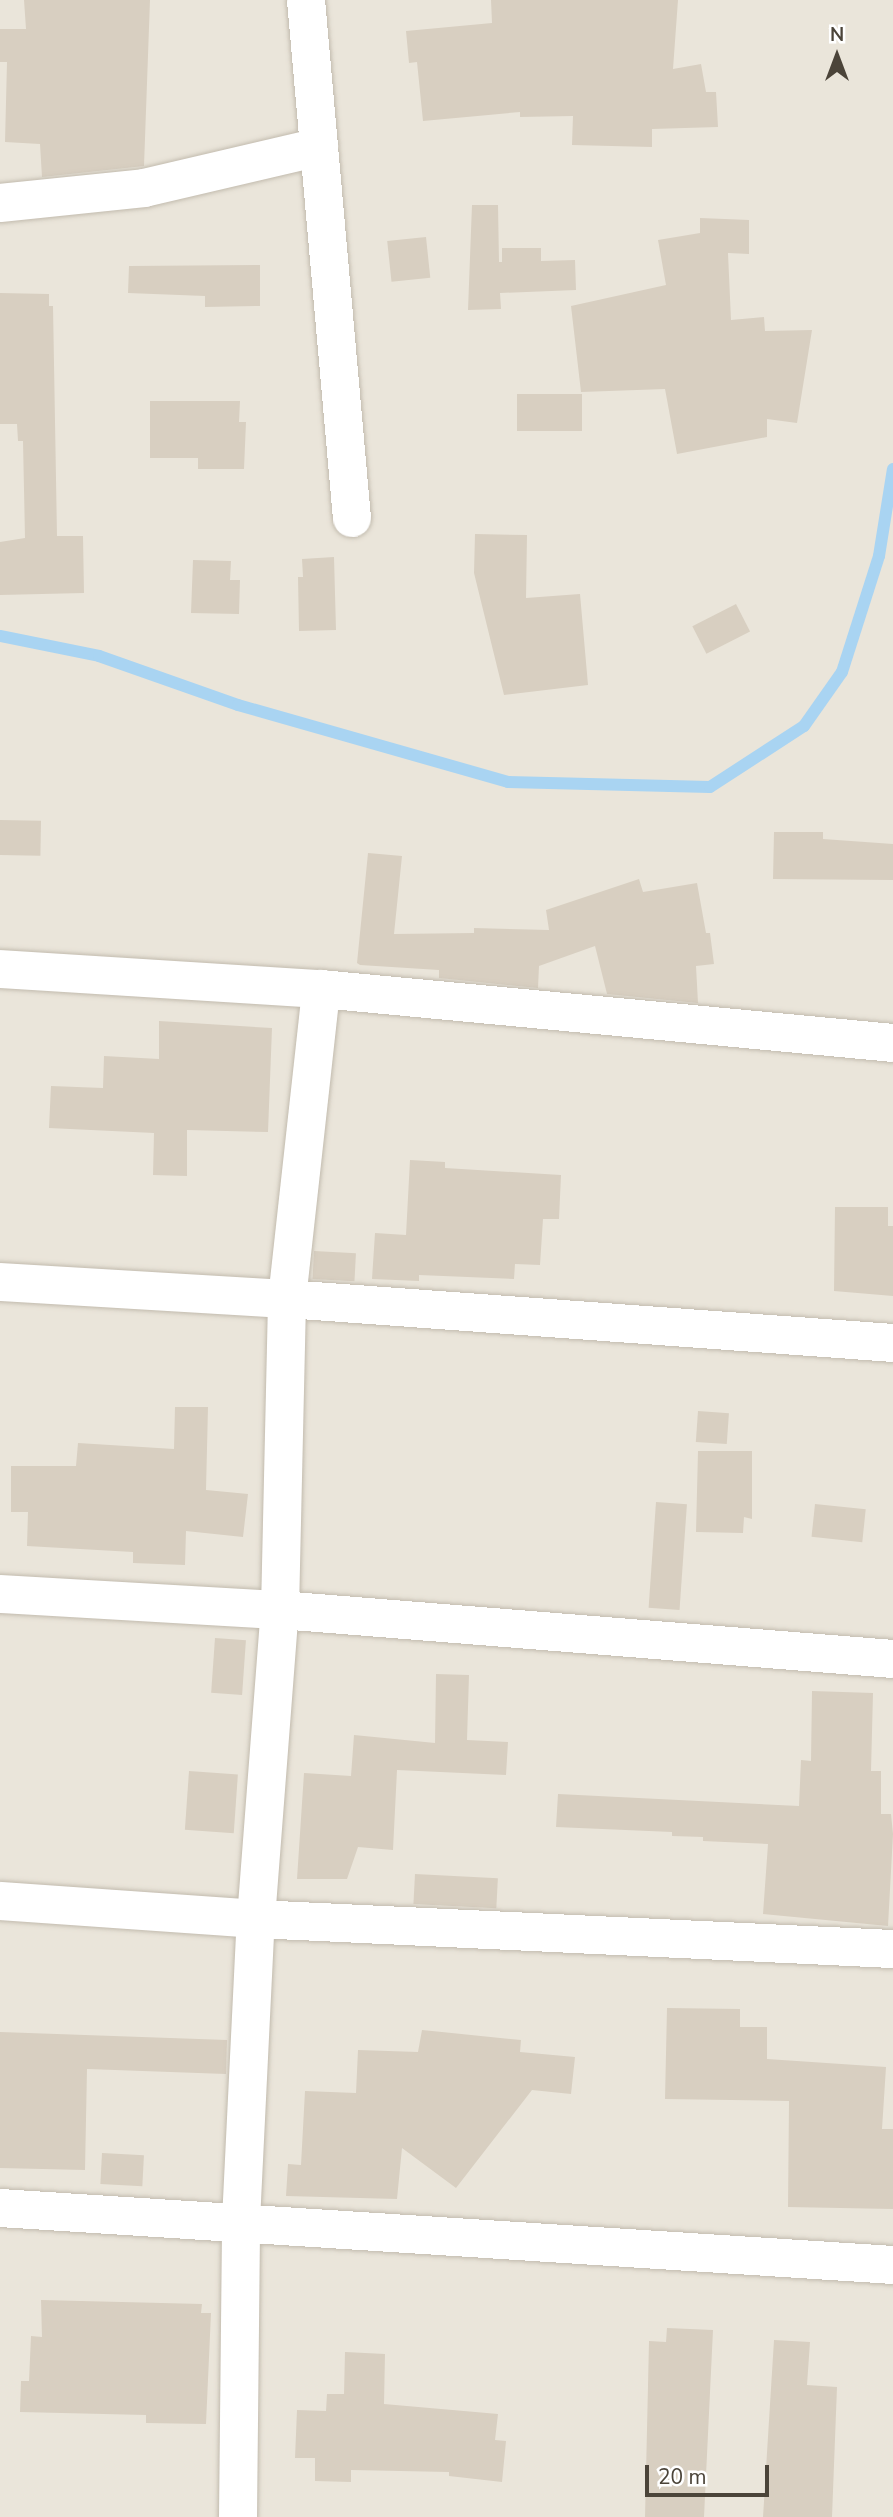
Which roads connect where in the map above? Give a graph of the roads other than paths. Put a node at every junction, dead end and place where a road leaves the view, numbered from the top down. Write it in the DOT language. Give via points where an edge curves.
graph roads {
  1 [pos="306,0"];
  2 [pos="319,147"];
  3 [pos="0,203"];
  4 [pos="352,519"];
  5 [pos="0,969"];
  6 [pos="321,989"];
  7 [pos="893,1043"];
  8 [pos="0,1282"];
  9 [pos="287,1299"];
  10 [pos="893,1343"];
  11 [pos="0,1594"];
  12 [pos="280,1610"];
  13 [pos="893,1659"];
  14 [pos="0,1901"];
  15 [pos="256,1919"];
  16 [pos="893,1949"];
  17 [pos="0,2208"];
  18 [pos="241,2221"];
  19 [pos="893,2265"];
  20 [pos="237,2517"];
  1 -- 2 [label="street"];
  2 -- 3 [label="street" via="144,188"];
  2 -- 4 [label="street"];
  5 -- 6 [label="street"];
  6 -- 7 [label="street"];
  6 -- 9 [label="street"];
  8 -- 9 [label="street"];
  9 -- 10 [label="street"];
  9 -- 12 [label="street"];
  11 -- 12 [label="street"];
  12 -- 13 [label="street"];
  12 -- 15 [label="street"];
  14 -- 15 [label="street"];
  15 -- 16 [label="street"];
  15 -- 18 [label="street"];
  17 -- 18 [label="street"];
  18 -- 19 [label="street"];
  18 -- 20 [label="street"];
}
